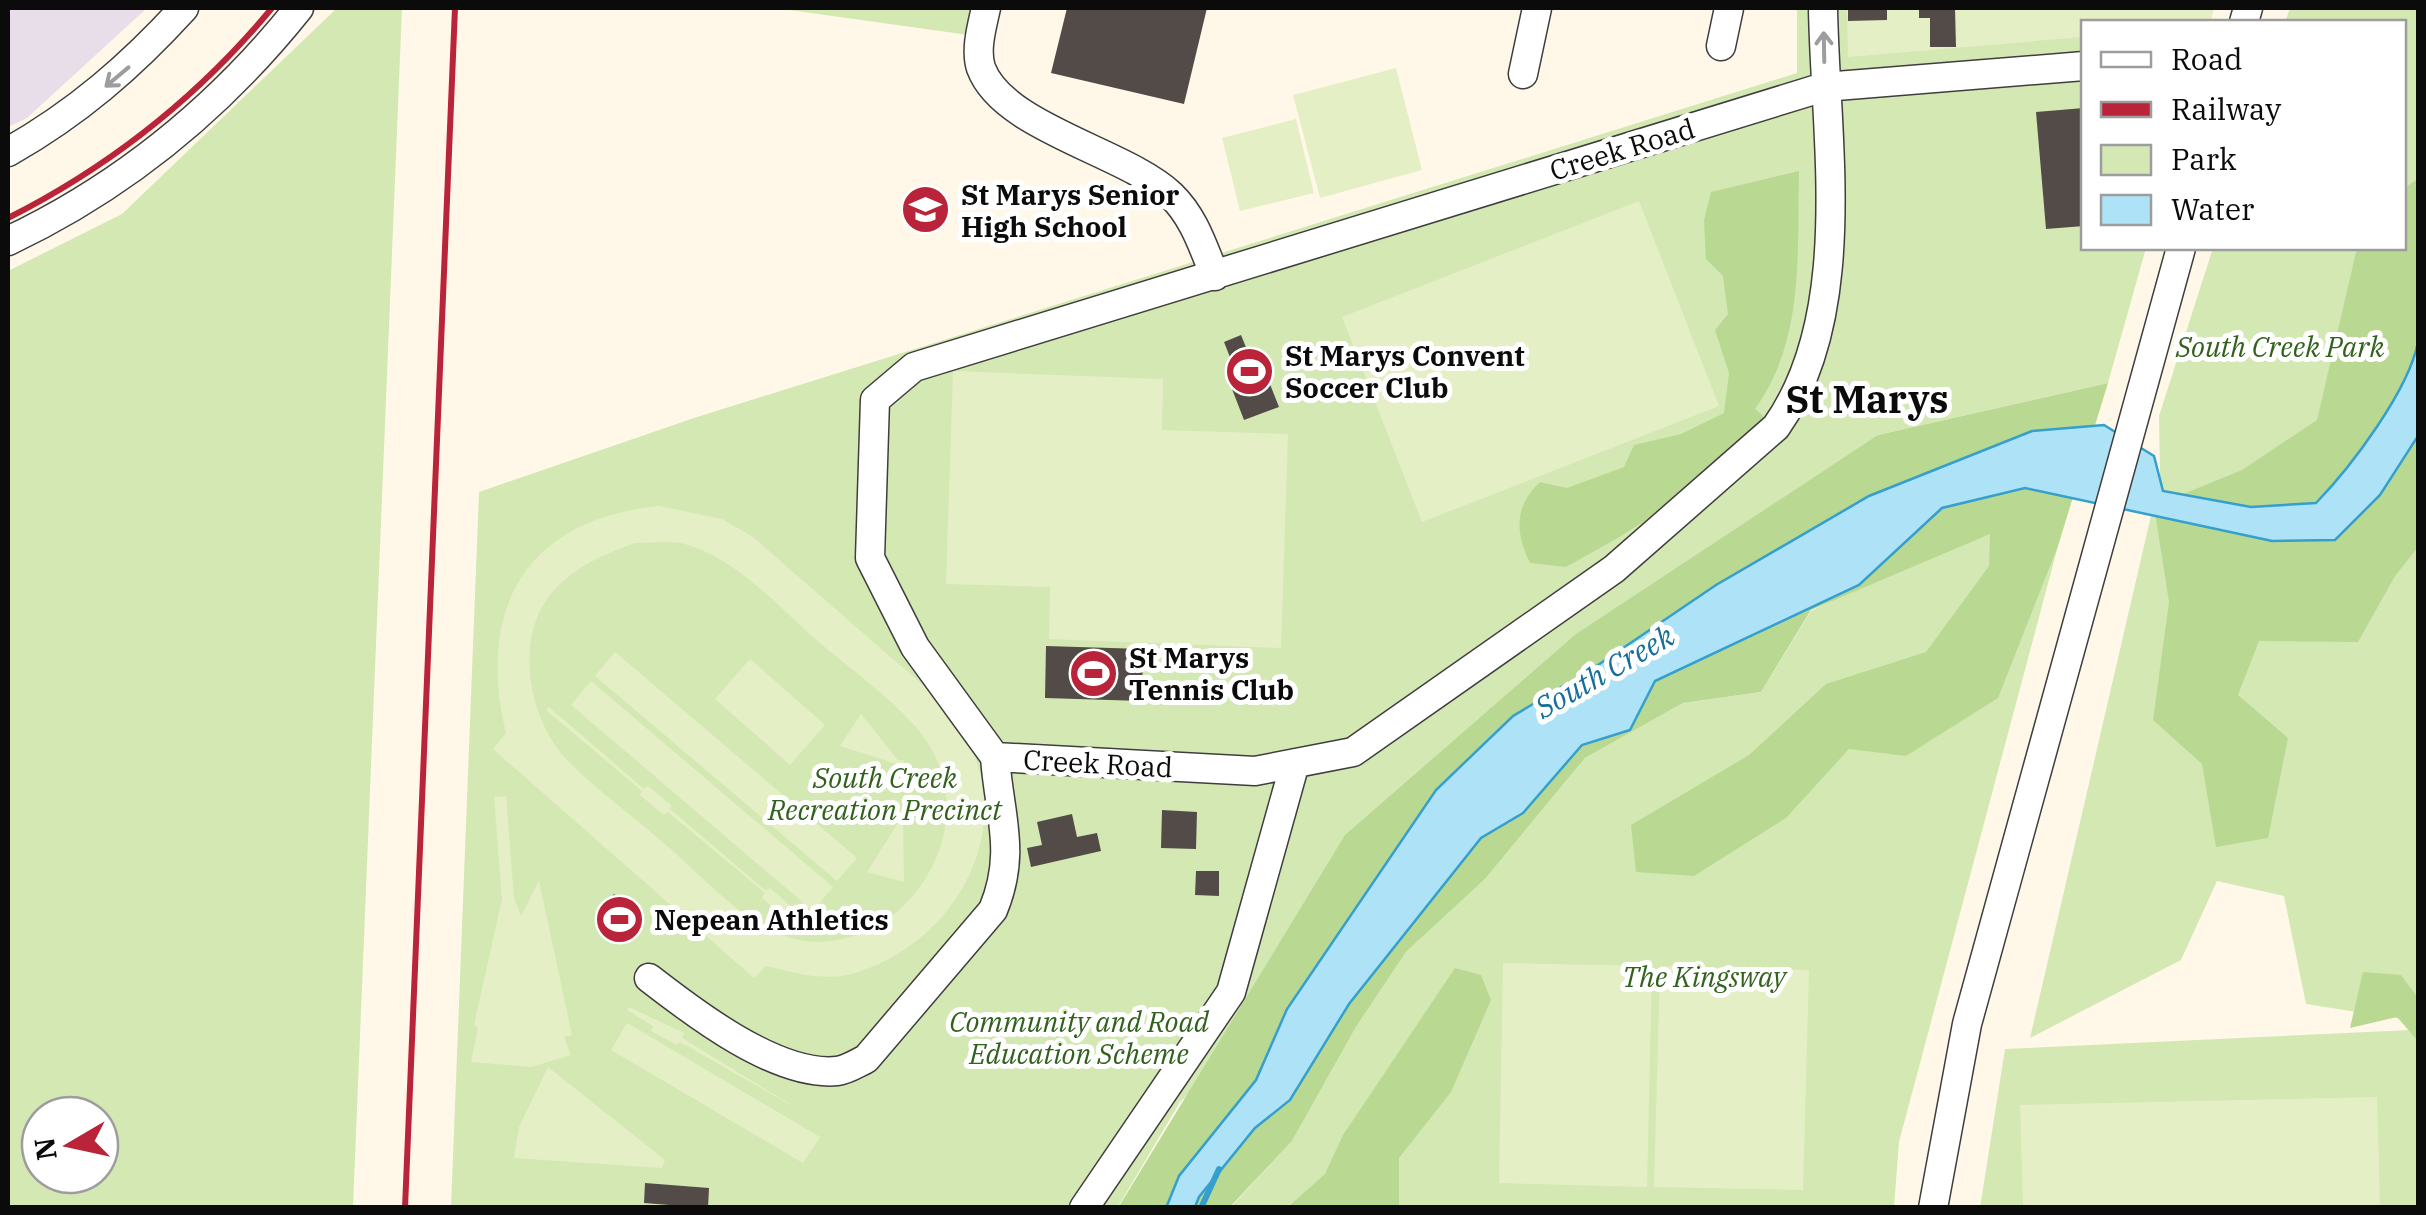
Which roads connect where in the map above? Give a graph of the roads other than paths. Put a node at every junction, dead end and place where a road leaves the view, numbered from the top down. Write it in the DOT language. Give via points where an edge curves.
graph roads {
  1 [pos="184,8"];
  2 [pos="299,8"];
  3 [pos="986,8"];
  4 [pos="1537,8"];
  5 [pos="1730,8"];
  6 [pos="1823,8"];
  7 [pos="1721,46"];
  8 [pos="2081,66"];
  9 [pos="1523,74"];
  10 [pos="1824,87"];
  11 [pos="8,152"];
  12 [pos="8,241"];
  13 [pos="2180,250"];
  14 [pos="1215,276"];
  15 [pos="995,757"];
  16 [pos="1295,763"];
  17 [pos="649,978"];
  18 [pos="1084,1208"];
  19 [pos="1933,1208"];
  1 -- 11 [label="street, one-way" via="122,74"];
  2 -- 12 [label="street" via="175,138"];
  3 -- 14 [label="street" via="980,65 991,88 1054,133 1120,162 1170,194 1191,219"];
  4 -- 9 [label="street"];
  5 -- 7 [label="street"];
  10 -- 6 [label="street, one-way"];
  8 -- 10 [label="street, Creek Road"];
  10 -- 14 [label="street, Creek Road"];
  10 -- 16 [label="street, Creek Road" via="1824,298 1810,361 1776,427 1614,569 1353,752"];
  13 -- 19 [label="street" via="1966,1024"];
  14 -- 15 [label="street, Creek Road" via="914,367 874,400 870,558 915,647"];
  15 -- 16 [label="street, Creek Road" via="1255,770"];
  15 -- 17 [label="street" via="1008,854 994,910 866,1059 839,1071 802,1068 702,1018"];
  16 -- 18 [label="street" via="1231,992"];
}
